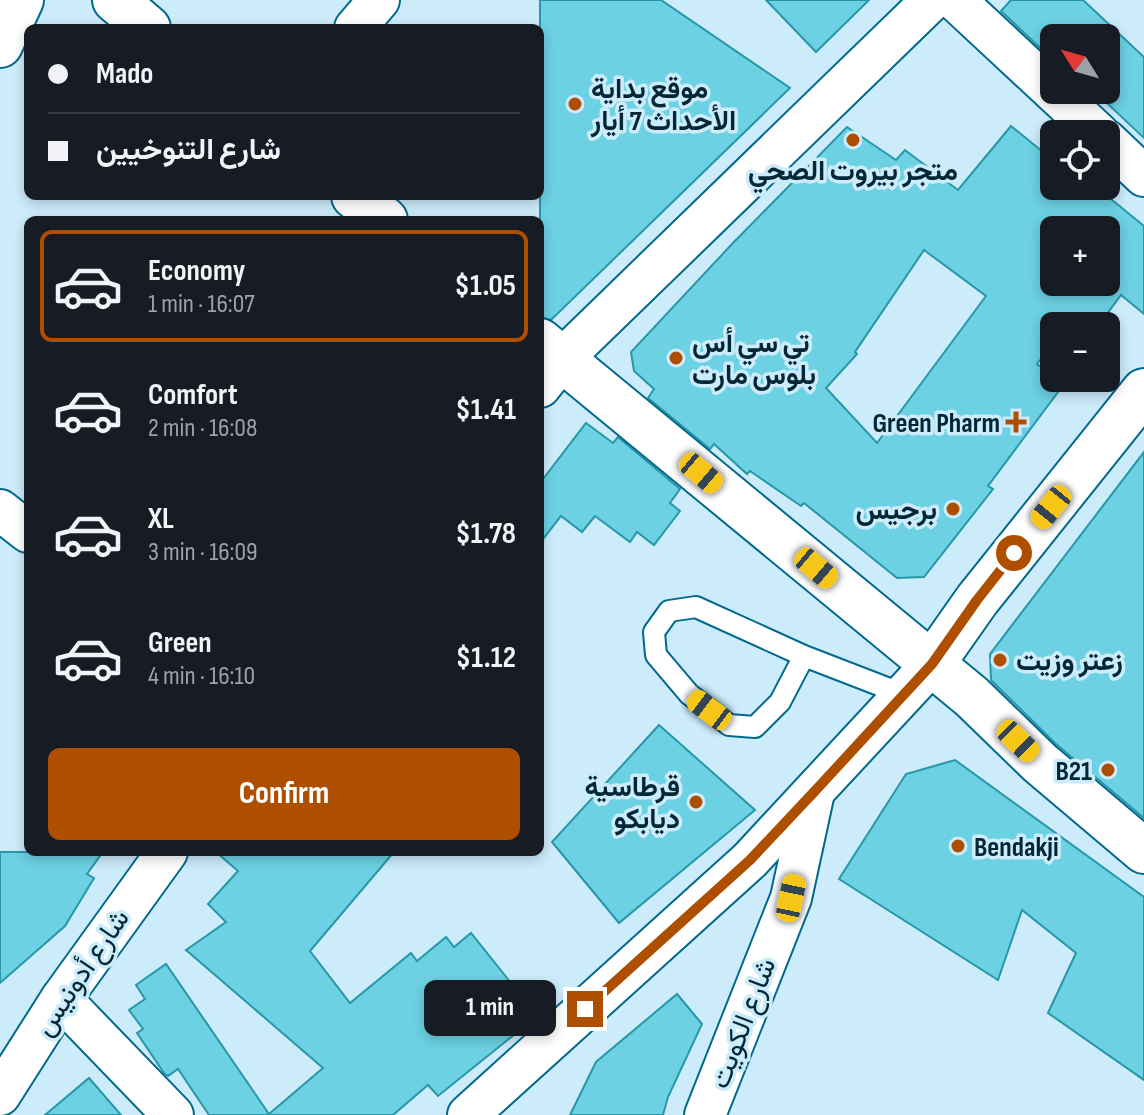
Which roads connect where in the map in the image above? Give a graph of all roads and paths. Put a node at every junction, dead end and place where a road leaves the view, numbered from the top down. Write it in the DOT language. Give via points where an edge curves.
graph roads {
  1 [pos="115,0"];
  2 [pos="379,0"];
  3 [pos="932,0"];
  4 [pos="955,0"];
  5 [pos="143,24"];
  6 [pos="358,24"];
  7 [pos="1084,120"];
  8 [pos="1120,153"];
  9 [pos="1144,176"];
  10 [pos="359,200"];
  11 [pos="380,216"];
  12 [pos="548,362"];
  13 [pos="1144,391"];
  14 [pos="0,510"];
  15 [pos="24,529"];
  16 [pos="804,656"];
  17 [pos="918,679"];
  18 [pos="814,792"];
  19 [pos="1144,851"];
  20 [pos="164,856"];
  21 [pos="61,999"];
  22 [pos="0,1095"];
  23 [pos="173,1115"];
  24 [pos="468,1115"];
  25 [pos="705,1115"];
  1 -- 5 [label="main road"];
  2 -- 6 [label="street"];
  3 -- 12 [label="street"];
  4 -- 7 [label="street"];
  8 -- 9 [label="street"];
  10 -- 11 [label="main road"];
  12 -- 17 [label="main road"];
  13 -- 17 [label="main road"];
  14 -- 15 [label="street"];
  16 -- 16 [label="lane" via="696,607 669,611 654,632 656,655 689,694 729,725 755,727 780,702"];
  16 -- 17 [label="lane"];
  17 -- 18 [label="street"];
  17 -- 19 [label="main road" via="972,697"];
  18 -- 24 [label="street" via="750,860"];
  18 -- 25 [label="street, شارع الكويت" via="791,898"];
  20 -- 21 [label="street, شارع أدونيس"];
  21 -- 22 [label="street, شارع أدونيس"];
  21 -- 23 [label="street"];
}
